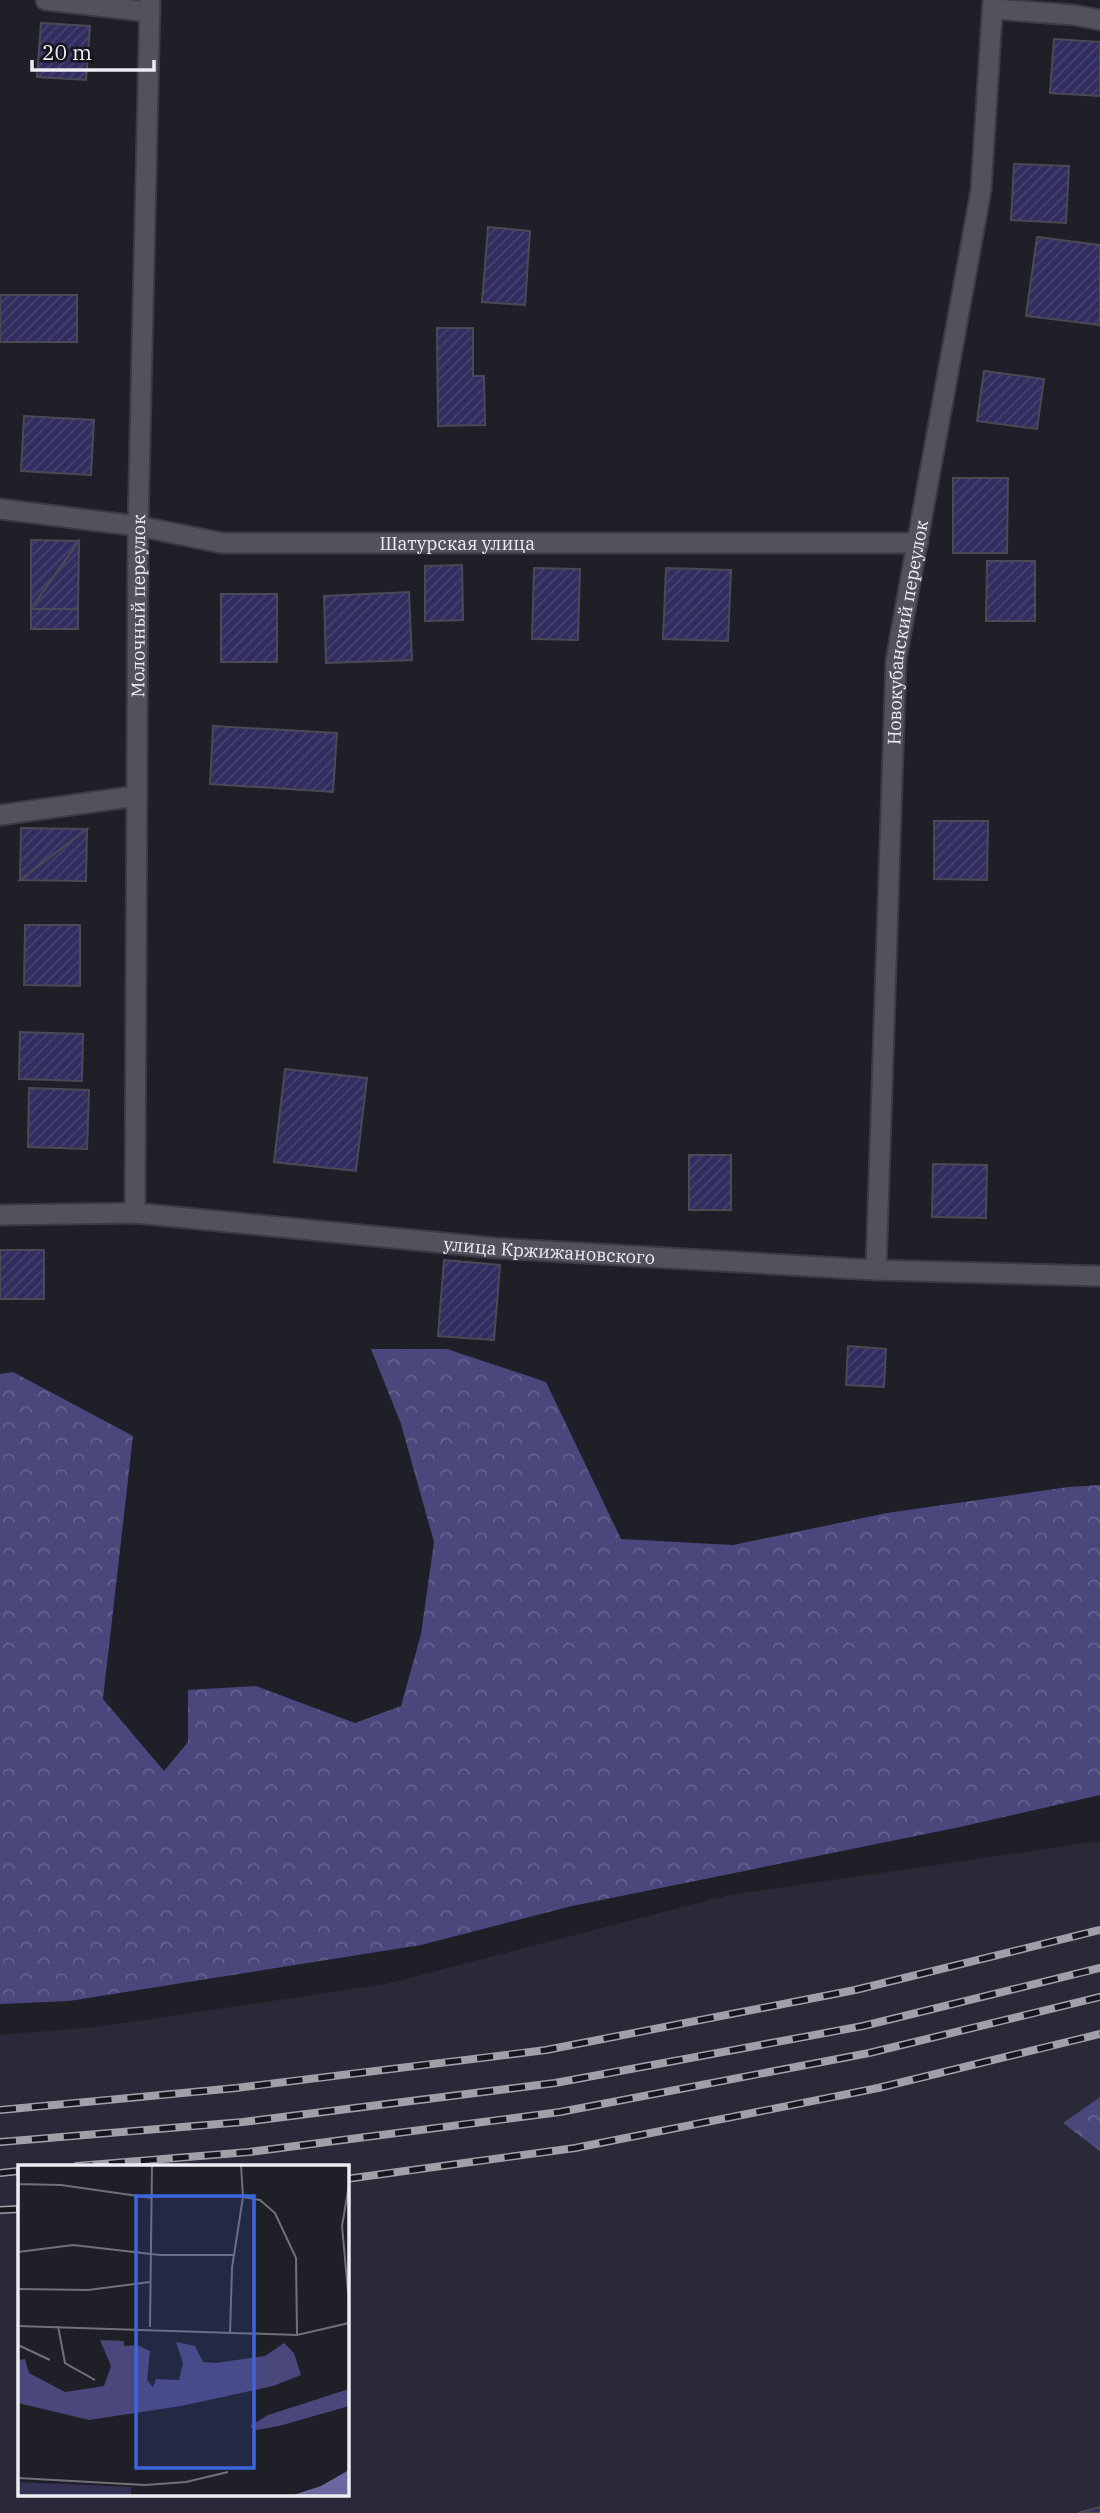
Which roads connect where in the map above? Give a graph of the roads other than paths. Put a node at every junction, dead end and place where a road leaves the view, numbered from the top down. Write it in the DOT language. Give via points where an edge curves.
graph roads {
  1 [pos="46,0"];
  2 [pos="994,5"];
  3 [pos="150,6"];
  4 [pos="1100,20"];
  5 [pos="0,509"];
  6 [pos="138,526"];
  7 [pos="918,543"];
  8 [pos="136,796"];
  9 [pos="0,815"];
  10 [pos="135,1213"];
  11 [pos="0,1215"];
  12 [pos="876,1270"];
  13 [pos="1100,1276"];
  1 -- 3 [label="street"];
  2 -- 4 [label="street"];
  2 -- 7 [label="street, Новокубанский переулок" via="981,190"];
  3 -- 6 [label="street, Молочный переулок"];
  5 -- 6 [label="street, Шатурская улица"];
  6 -- 7 [label="street, Шатурская улица" via="222,543"];
  6 -- 8 [label="street, Молочный переулок"];
  7 -- 12 [label="street, Новокубанский переулок" via="896,660"];
  8 -- 9 [label="street"];
  8 -- 10 [label="street, Молочный переулок"];
  10 -- 11 [label="street, улица Кржижановского"];
  10 -- 12 [label="street, улица Кржижановского" via="496,1248"];
  12 -- 13 [label="street, улица Кржижановского"];
}
